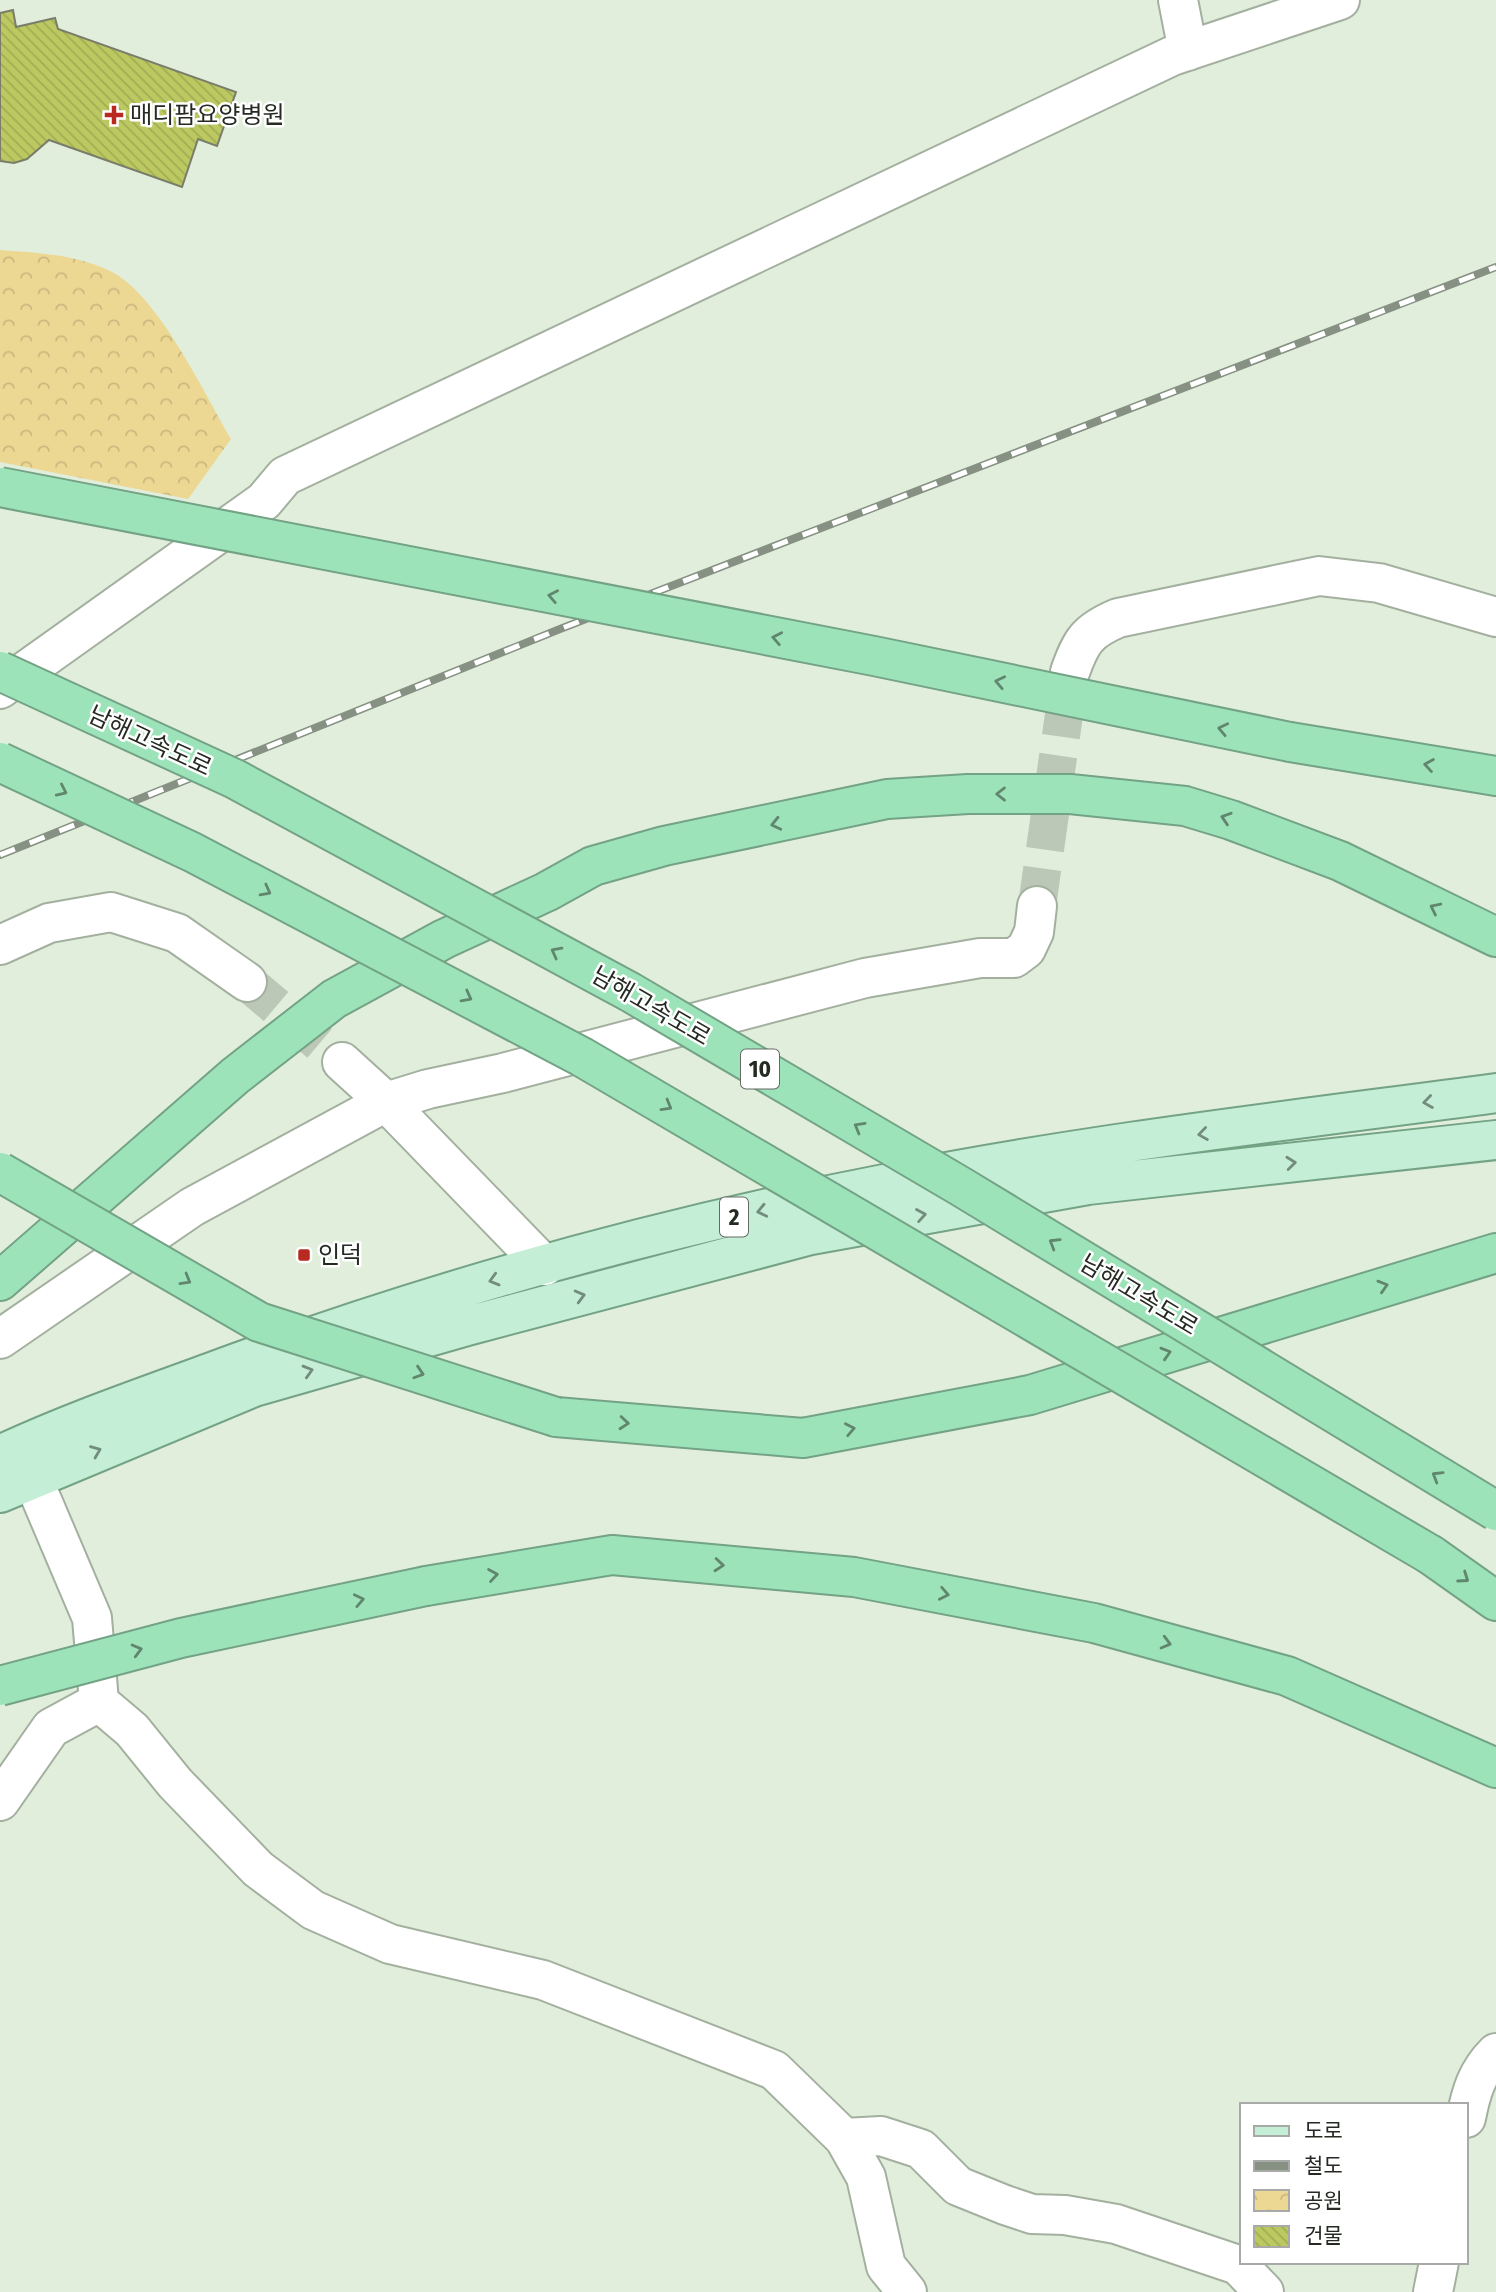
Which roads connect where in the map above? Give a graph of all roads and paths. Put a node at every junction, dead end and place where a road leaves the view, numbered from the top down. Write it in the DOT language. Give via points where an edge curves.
graph roads {
  1 [pos="1178,0"];
  2 [pos="1340,0"];
  3 [pos="1188,51"];
  4 [pos="0,486"];
  5 [pos="1496,617"];
  6 [pos="0,671"];
  7 [pos="1070,672"];
  8 [pos="0,689"];
  9 [pos="0,762"];
  10 [pos="1496,776"];
  11 [pos="1037,906"];
  12 [pos="1496,937"];
  13 [pos="0,945"];
  14 [pos="247,982"];
  15 [pos="342,1062"];
  16 [pos="1496,1093"];
  17 [pos="386,1102"];
  18 [pos="1496,1140"];
  19 [pos="0,1172"];
  20 [pos="1496,1253"];
  21 [pos="545,1266"];
  22 [pos="0,1281"];
  23 [pos="0,1339"];
  24 [pos="0,1455"];
  25 [pos="16,1485"];
  26 [pos="1496,1511"];
  27 [pos="1496,1601"];
  28 [pos="0,1686"];
  29 [pos="99,1702"];
  30 [pos="1496,1768"];
  31 [pos="0,1801"];
  32 [pos="1496,2053"];
  33 [pos="1468,2107"];
  34 [pos="844,2138"];
  35 [pos="1439,2264"];
  36 [pos="907,2292"];
  37 [pos="1264,2292"];
  38 [pos="1433,2292"];
  1 -- 3 [label="street"];
  2 -- 3 [label="street"];
  3 -- 8 [label="street" via="285,476 264,501"];
  10 -- 4 [label="highway, one-way, bridge" via="1290,742"];
  5 -- 7 [label="street" via="1379,583 1319,576 1118,618 1095,628 1079,645"];
  26 -- 6 [label="highway, 남해고속도로 / 10, one-way, bridge" via="630,992 235,779"];
  9 -- 27 [label="highway, one-way, bridge" via="192,852 582,1057 1431,1555"];
  11 -- 17 [label="street" via="1034,932 1026,949 1014,958 980,958 865,978"];
  12 -- 22 [label="highway, one-way" via="1340,862 1231,820 1185,806 1070,793 887,799 664,846 593,866 334,999 235,1076"];
  13 -- 14 [label="street" via="49,923 111,912 177,933"];
  15 -- 17 [label="street"];
  16 -- 21 [label="main road, 2, one-way" via="1069,1152 890,1182 646,1237"];
  17 -- 21 [label="street"];
  17 -- 23 [label="street" via="192,1207"];
  25 -- 18 [label="main road, 2, one-way" via="254,1387 467,1325 811,1235 1088,1185"];
  19 -- 20 [label="highway, one-way, bridge" via="259,1322 556,1417 803,1438 1030,1395"];
  21 -- 24 [label="main road, 2, one-way" via="269,1351"];
  25 -- 29 [label="street" via="92,1618"];
  28 -- 30 [label="highway, one-way, bridge" via="181,1638 426,1586 612,1555 854,1577 1094,1623 1287,1676"];
  29 -- 31 [label="street" via="51,1728"];
  29 -- 34 [label="street" via="132,1730 175,1783 258,1869 313,1910 390,1944 543,1980 752,2060 774,2070"];
  32 -- 33 [label="street" via="1480,2072"];
  34 -- 36 [label="street" via="866,2177 886,2266"];
  34 -- 37 [label="street" via="881,2136 921,2149 958,2186 1005,2206 1032,2214 1116,2224 1238,2265"];
  35 -- 38 [label="street"];
}
